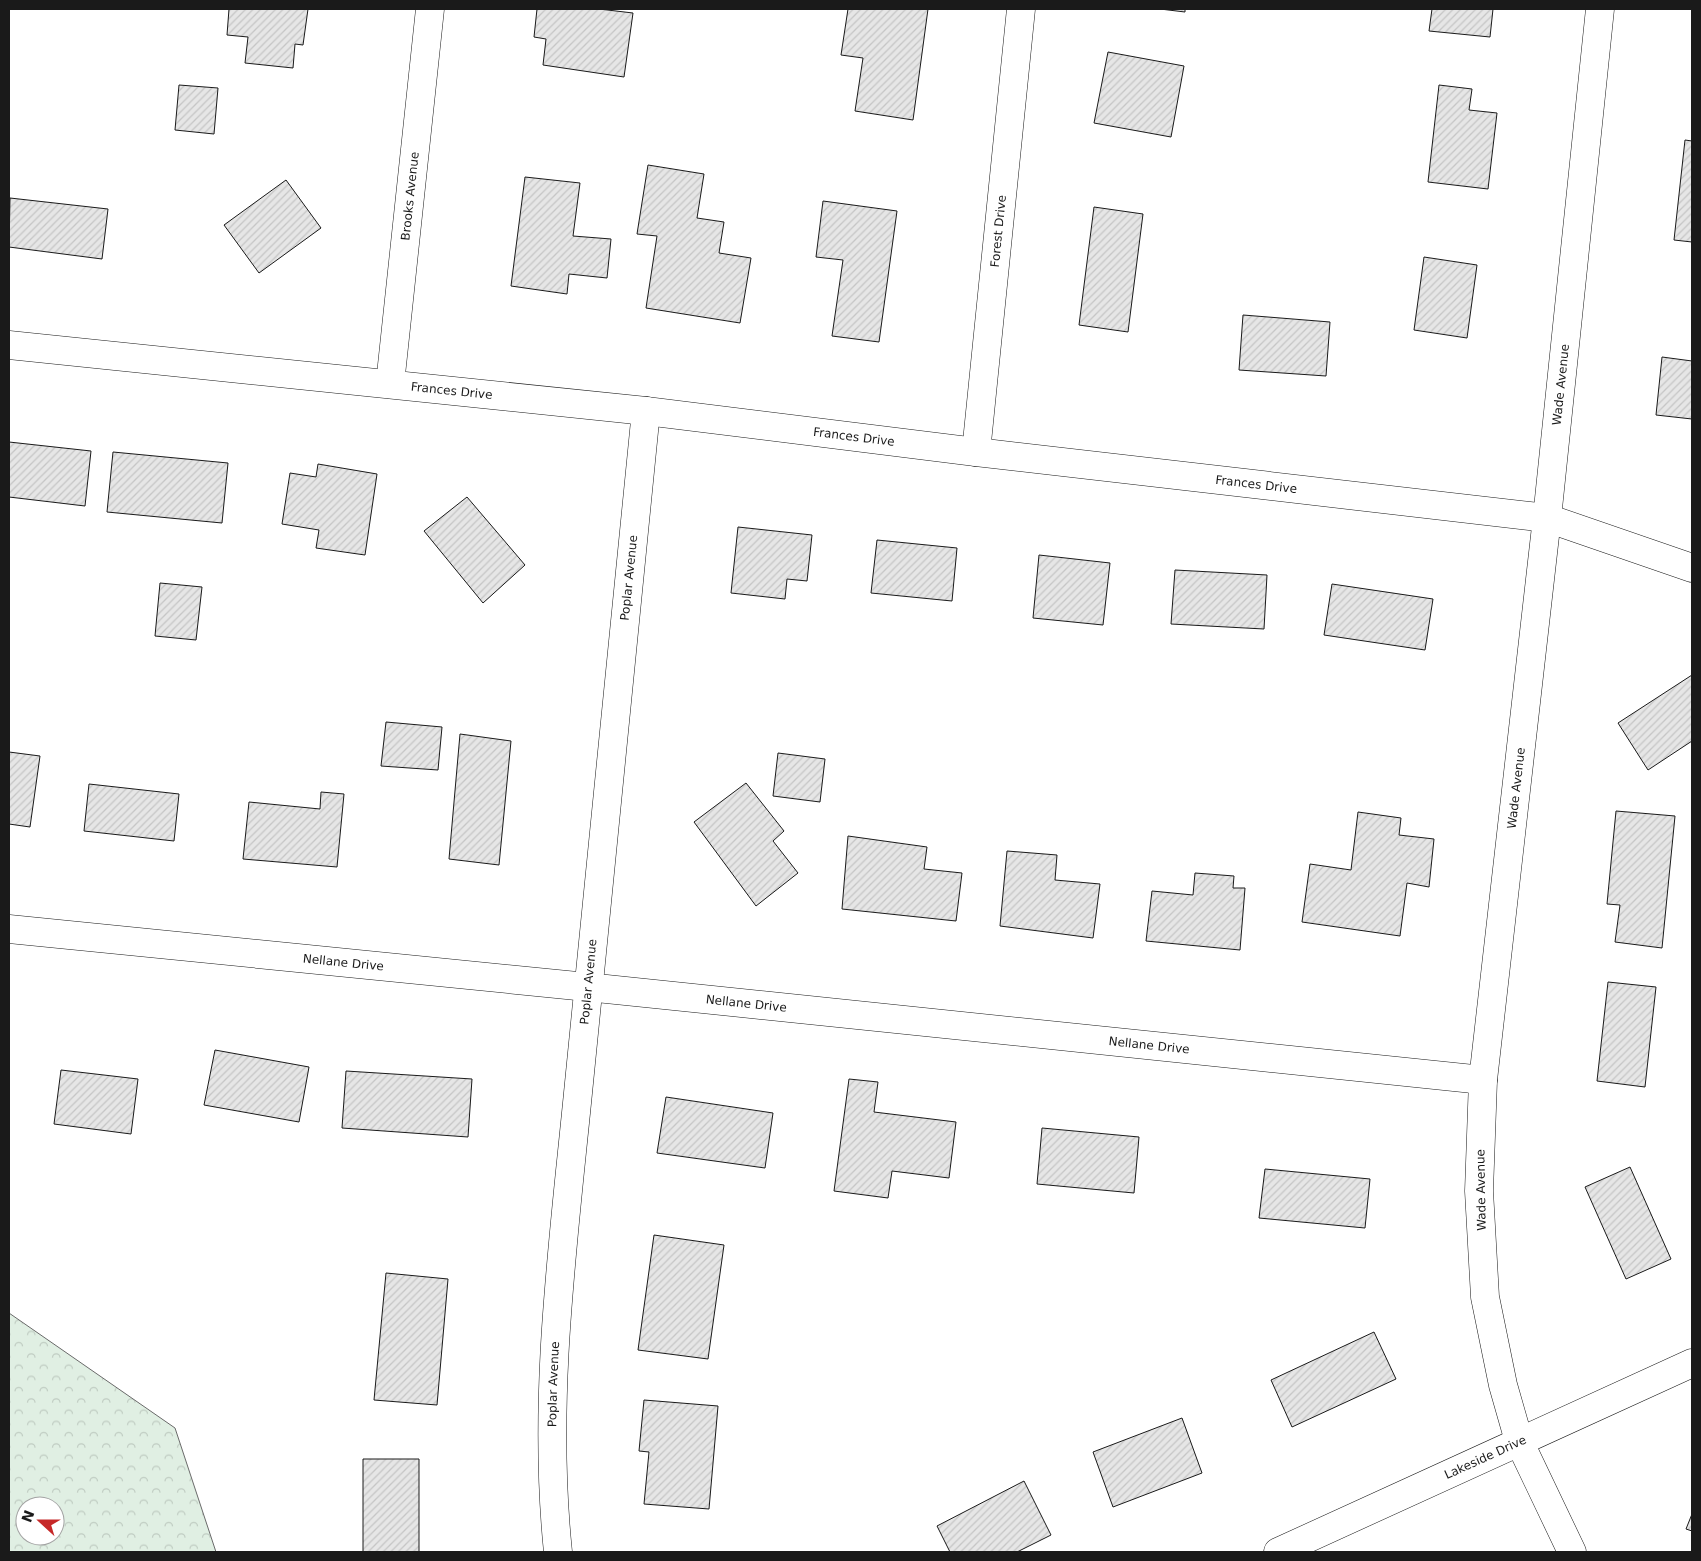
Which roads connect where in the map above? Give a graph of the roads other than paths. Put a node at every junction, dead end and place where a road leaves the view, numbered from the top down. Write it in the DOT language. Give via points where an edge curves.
graph roads {
  1 [pos="430,9"];
  2 [pos="1020,9"];
  3 [pos="1600,9"];
  4 [pos="9,345"];
  5 [pos="390,384"];
  6 [pos="646,411"];
  7 [pos="976,452"];
  8 [pos="1546,518"];
  9 [pos="1692,568"];
  10 [pos="9,929"];
  11 [pos="587,987"];
  12 [pos="1483,1080"];
  13 [pos="1692,1363"];
  14 [pos="1519,1441"];
  15 [pos="558,1552"];
  16 [pos="1278,1552"];
  17 [pos="1572,1552"];
  1 -- 5 [label="street, Brooks Avenue"];
  2 -- 7 [label="street, Forest Drive"];
  3 -- 8 [label="street, Wade Avenue"];
  4 -- 5 [label="street, Frances Drive"];
  5 -- 6 [label="street, Frances Drive"];
  6 -- 7 [label="street, Frances Drive"];
  6 -- 11 [label="street, Poplar Avenue"];
  7 -- 8 [label="street, Frances Drive"];
  8 -- 9 [label="street, Frances Drive"];
  8 -- 12 [label="street, Wade Avenue"];
  10 -- 11 [label="street, Nellane Drive"];
  11 -- 12 [label="street, Nellane Drive"];
  11 -- 15 [label="street, Poplar Avenue" via="553,1353 554,1509"];
  12 -- 14 [label="street, Wade Avenue" via="1479,1191 1485,1297 1503,1385"];
  13 -- 14 [label="street, Lakeside Drive"];
  14 -- 16 [label="street, Lakeside Drive"];
  14 -- 17 [label="street, Wade Avenue"];
}
